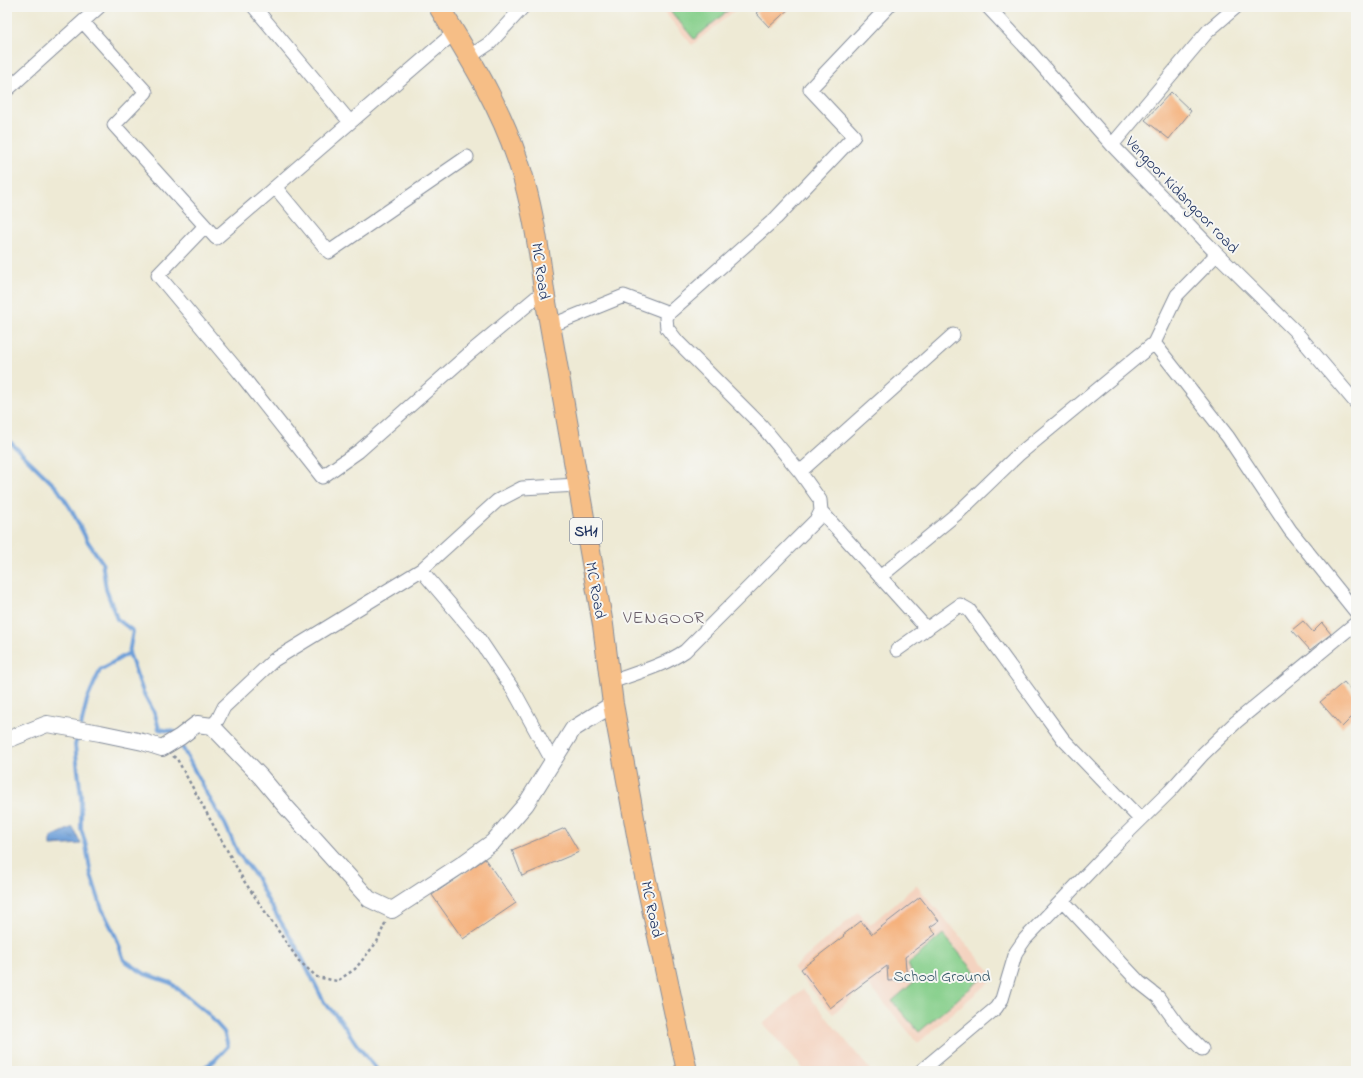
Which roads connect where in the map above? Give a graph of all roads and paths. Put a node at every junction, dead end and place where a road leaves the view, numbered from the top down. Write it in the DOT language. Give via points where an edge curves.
graph roads {
  1 [pos="100,7"];
  2 [pos="254,7"];
  3 [pos="439,7"];
  4 [pos="523,7"];
  5 [pos="888,7"];
  6 [pos="988,7"];
  7 [pos="1236,7"];
  8 [pos="83,22"];
  9 [pos="455,32"];
  10 [pos="469,57"];
  11 [pos="7,90"];
  12 [pos="350,122"];
  13 [pos="1112,145"];
  14 [pos="467,157"];
  15 [pos="275,187"];
  16 [pos="205,226"];
  17 [pos="1217,254"];
  18 [pos="544,291"];
  19 [pos="669,313"];
  20 [pos="550,326"];
  21 [pos="953,335"];
  22 [pos="1154,343"];
  23 [pos="1356,403"];
  24 [pos="800,472"];
  25 [pos="578,484"];
  26 [pos="821,511"];
  27 [pos="421,570"];
  28 [pos="880,577"];
  29 [pos="1356,612"];
  30 [pos="1356,623"];
  31 [pos="927,629"];
  32 [pos="898,650"];
  33 [pos="611,682"];
  34 [pos="613,704"];
  35 [pos="212,726"];
  36 [pos="7,740"];
  37 [pos="162,748"];
  38 [pos="553,762"];
  39 [pos="1140,819"];
  40 [pos="1062,900"];
  41 [pos="392,910"];
  42 [pos="1202,1049"];
  43 [pos="687,1071"];
  44 [pos="921,1071"];
  1 -- 8 [label="street"];
  2 -- 12 [label="street"];
  3 -- 9 [label="main road, MC Road / SH1"];
  4 -- 10 [label="street" via="490,43"];
  5 -- 19 [label="street" via="810,89 854,136 776,218"];
  6 -- 13 [label="street, Vengoor Kidangoor road"];
  7 -- 13 [label="street" via="1208,31"];
  8 -- 11 [label="street"];
  8 -- 16 [label="street" via="146,92 114,125"];
  9 -- 10 [label="main road, MC Road / SH1"];
  9 -- 12 [label="street"];
  10 -- 18 [label="main road, MC Road / SH1" via="489,94 517,157 531,205"];
  12 -- 15 [label="street"];
  13 -- 17 [label="street, Vengoor Kidangoor road"];
  14 -- 15 [label="street" via="329,252"];
  15 -- 16 [label="street" via="216,238"];
  16 -- 18 [label="street" via="158,275 322,477 359,451"];
  17 -- 22 [label="street" via="1177,295"];
  17 -- 23 [label="street, Vengoor Kidangoor road" via="1295,331"];
  18 -- 20 [label="main road, MC Road / SH1"];
  19 -- 20 [label="street" via="624,296"];
  19 -- 24 [label="street" via="666,318 667,328 677,341 761,425"];
  20 -- 25 [label="main road, MC Road / SH1"];
  21 -- 24 [label="street"];
  22 -- 28 [label="street" via="1018,455 960,511"];
  22 -- 29 [label="street" via="1228,437 1290,530"];
  24 -- 26 [label="street" via="820,500"];
  25 -- 27 [label="street" via="522,488 497,501"];
  25 -- 33 [label="main road, MC Road / SH1"];
  26 -- 28 [label="street"];
  26 -- 33 [label="street" via="817,519 685,651 662,664"];
  27 -- 35 [label="street" via="274,660 224,707"];
  27 -- 38 [label="street" via="477,636 514,691"];
  28 -- 31 [label="street"];
  30 -- 39 [label="street" via="1236,722"];
  31 -- 32 [label="street"];
  31 -- 39 [label="street" via="960,605 969,610 1063,739"];
  33 -- 34 [label="main road, MC Road / SH1"];
  34 -- 38 [label="street" via="573,729"];
  34 -- 43 [label="main road, MC Road / SH1" via="642,862"];
  35 -- 37 [label="street" via="197,724"];
  35 -- 41 [label="street" via="369,899"];
  36 -- 37 [label="street" via="47,724 100,732"];
  37 -- 41 [label="path" via="177,759 244,880 299,961 317,977 337,981 355,969 377,942"];
  38 -- 41 [label="street" via="526,804 493,842"];
  39 -- 40 [label="street"];
  40 -- 42 [label="street" via="1139,982 1158,997 1178,1025"];
  40 -- 44 [label="street" via="1016,952 1002,999 996,1008"];
}
